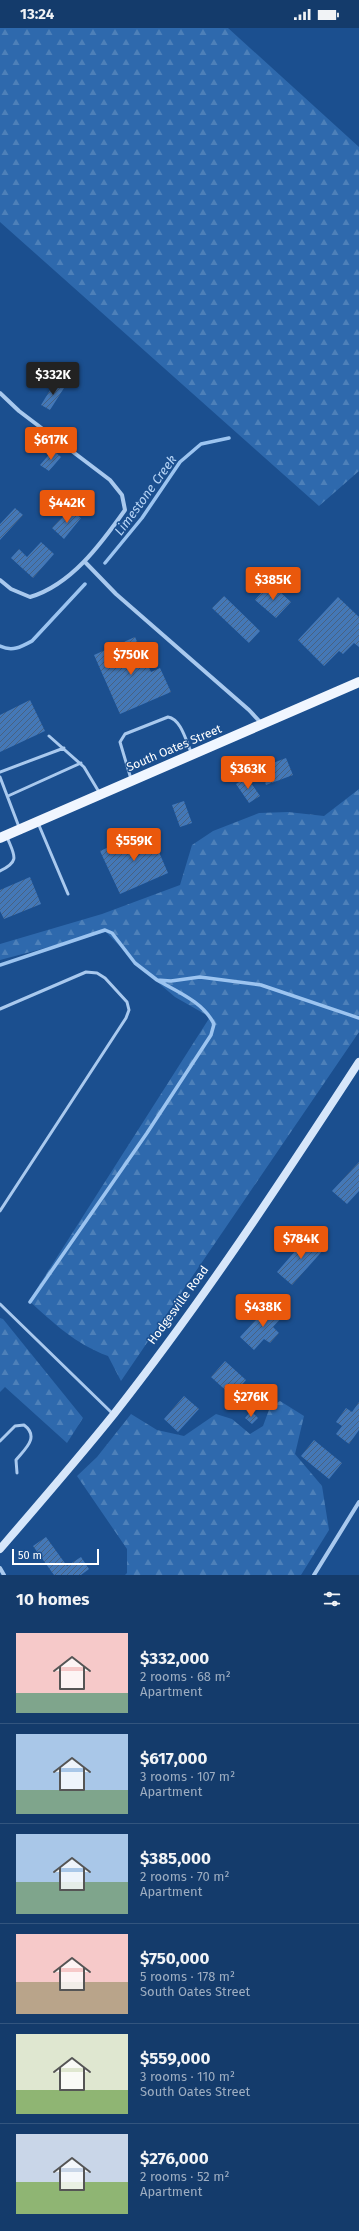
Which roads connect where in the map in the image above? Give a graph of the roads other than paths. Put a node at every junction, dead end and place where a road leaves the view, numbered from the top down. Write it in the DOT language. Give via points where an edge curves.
graph roads {
  1 [pos="0,393"];
  2 [pos="85,562"];
  3 [pos="0,580"];
  4 [pos="359,682"];
  5 [pos="262,724"];
  6 [pos="49,736"];
  7 [pos="64,748"];
  8 [pos="192,754"];
  9 [pos="81,763"];
  10 [pos="0,772"];
  11 [pos="0,777"];
  12 [pos="131,781"];
  13 [pos="100,794"];
  14 [pos="8,796"];
  15 [pos="37,822"];
  16 [pos="20,829"];
  17 [pos="3,836"];
  18 [pos="0,871"];
  19 [pos="68,894"];
  20 [pos="0,1009"];
  21 [pos="359,1062"];
  22 [pos="0,1211"];
  23 [pos="0,1304"];
  24 [pos="114,1414"];
  25 [pos="0,1441"];
  26 [pos="17,1473"];
  27 [pos="359,1502"];
  28 [pos="0,1549"];
  29 [pos="0,1568"];
  30 [pos="4,1575"];
  31 [pos="314,1575"];
  1 -- 2 [label="street" via="19,411 110,480 122,495 125,510"];
  2 -- 3 [label="street" via="45,593 30,597 11,589"];
  2 -- 5 [label="street" via="116,594"];
  4 -- 5 [label="main road, South Oates Street"];
  5 -- 8 [label="main road, South Oates Street"];
  6 -- 7 [label="lane"];
  7 -- 9 [label="lane"];
  7 -- 10 [label="lane"];
  8 -- 12 [label="main road, South Oates Street"];
  8 -- 12 [label="lane" via="179,726 172,718 168,717 125,734 120,742"];
  9 -- 13 [label="lane"];
  9 -- 14 [label="lane"];
  11 -- 14 [label="lane"];
  12 -- 13 [label="main road, South Oates Street"];
  13 -- 15 [label="main road, South Oates Street"];
  14 -- 16 [label="lane"];
  15 -- 16 [label="main road, South Oates Street"];
  15 -- 19 [label="lane"];
  16 -- 17 [label="main road, South Oates Street"];
  17 -- 18 [label="lane" via="15,856 12,865"];
  20 -- 22 [label="lane" via="86,972 97,973 105,978 127,1002 129,1010"];
  21 -- 24 [label="street, Hodgesville Road" via="219,1270"];
  23 -- 24 [label="lane"];
  24 -- 28 [label="street, Hodgesville Road"];
  25 -- 26 [label="lane" via="15,1426 24,1425 30,1431 32,1440 16,1460"];
  27 -- 31 [label="street"];
  29 -- 30 [label="street"];
}
